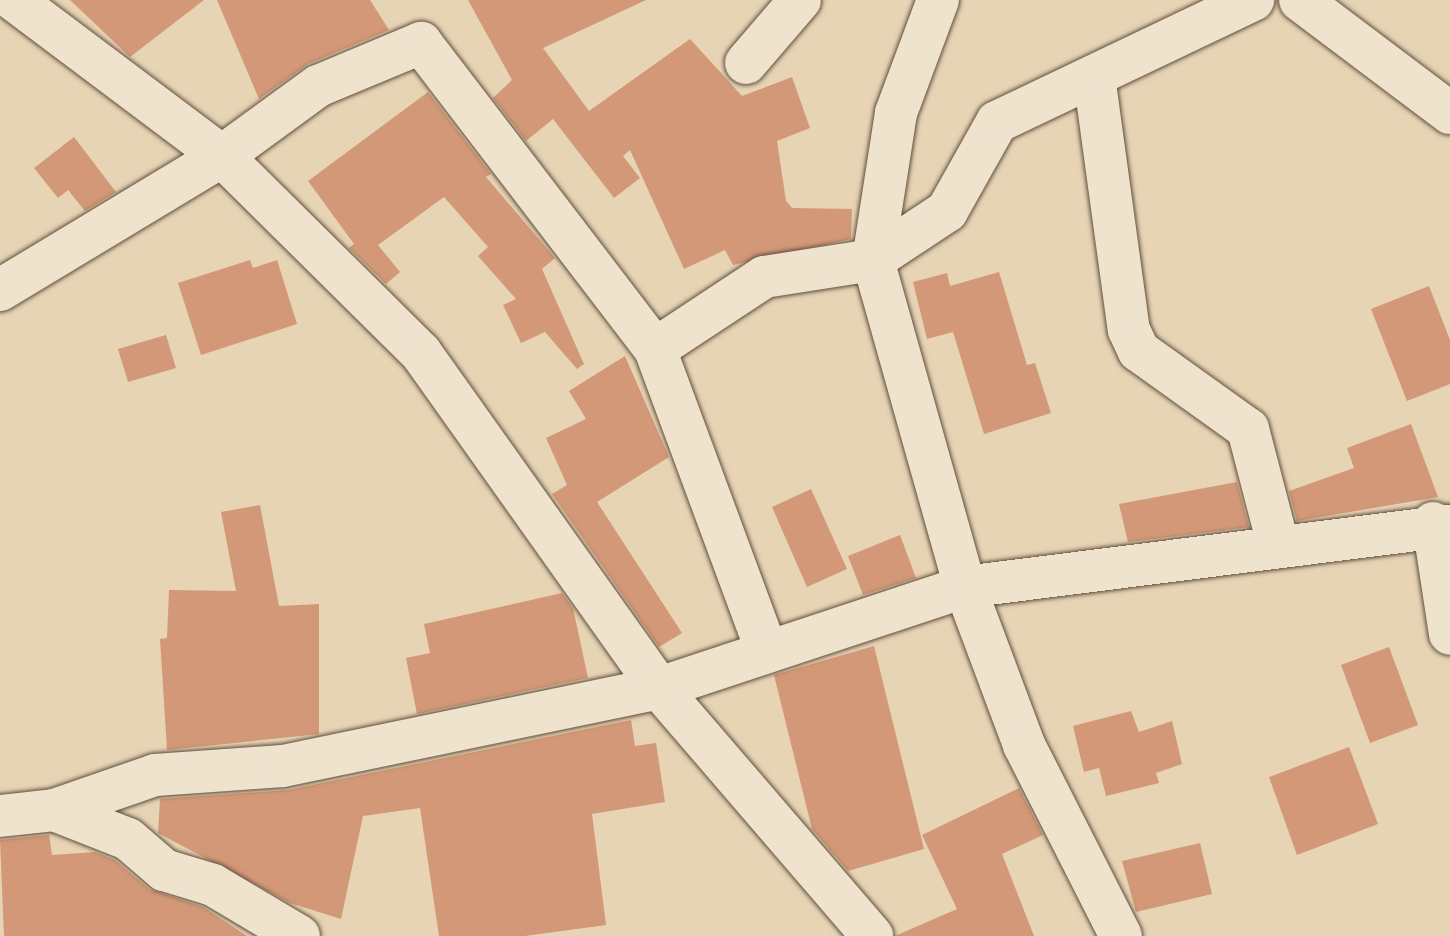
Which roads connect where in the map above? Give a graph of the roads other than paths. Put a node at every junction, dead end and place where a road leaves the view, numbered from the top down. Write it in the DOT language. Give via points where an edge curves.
graph roads {
  1 [pos="14,0"];
  2 [pos="800,0"];
  3 [pos="938,0"];
  4 [pos="1253,0"];
  5 [pos="1300,0"];
  6 [pos="746,63"];
  7 [pos="1094,76"];
  8 [pos="1450,113"];
  9 [pos="222,156"];
  10 [pos="873,260"];
  11 [pos="0,290"];
  12 [pos="655,349"];
  13 [pos="1442,524"];
  14 [pos="1278,544"];
  15 [pos="965,587"];
  16 [pos="1450,634"];
  17 [pos="767,652"];
  18 [pos="659,688"];
  19 [pos="54,810"];
  20 [pos="0,816"];
  21 [pos="299,936"];
  22 [pos="872,936"];
  23 [pos="1121,936"];
  1 -- 9 [label="street"];
  2 -- 6 [label="street"];
  3 -- 10 [label="street" via="896,113"];
  4 -- 7 [label="street"];
  5 -- 8 [label="street"];
  7 -- 10 [label="street" via="997,122 947,211"];
  7 -- 14 [label="street" via="1129,330 1139,351 1248,429"];
  9 -- 11 [label="street"];
  9 -- 12 [label="street" via="318,86 421,43"];
  9 -- 18 [label="street" via="421,353"];
  10 -- 12 [label="street" via="764,277"];
  10 -- 15 [label="street"];
  12 -- 17 [label="street"];
  13 -- 14 [label="street"];
  13 -- 16 [label="street"];
  14 -- 15 [label="street"];
  15 -- 17 [label="street"];
  15 -- 23 [label="street" via="1024,745"];
  17 -- 18 [label="street"];
  18 -- 19 [label="street" via="283,766 155,775"];
  18 -- 22 [label="street"];
  19 -- 20 [label="street"];
  19 -- 21 [label="street" via="128,839 164,870 213,885"];
}
